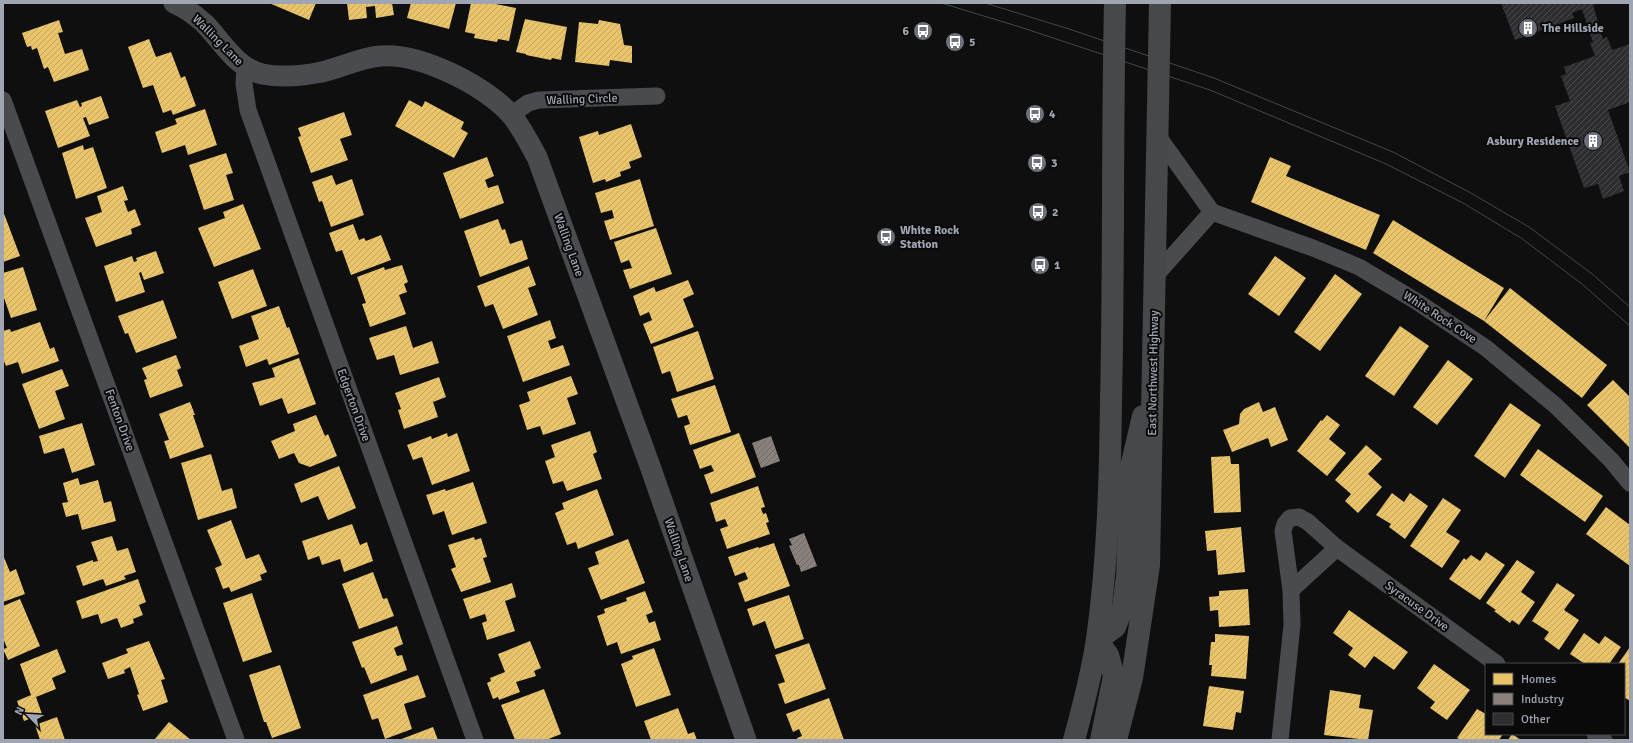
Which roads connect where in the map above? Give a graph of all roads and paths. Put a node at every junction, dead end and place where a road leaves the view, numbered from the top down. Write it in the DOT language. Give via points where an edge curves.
graph roads {
  1 [pos="174,3"];
  2 [pos="1115,3"];
  3 [pos="1160,3"];
  4 [pos="245,67"];
  5 [pos="657,96"];
  6 [pos="3,100"];
  7 [pos="511,115"];
  8 [pos="1157,135"];
  9 [pos="1212,212"];
  10 [pos="1154,277"];
  11 [pos="1152,378"];
  12 [pos="1630,483"];
  13 [pos="1337,548"];
  14 [pos="1291,590"];
  15 [pos="1097,640"];
  16 [pos="1496,663"];
  17 [pos="236,740"];
  18 [pos="475,740"];
  19 [pos="746,740"];
  20 [pos="1074,740"];
  21 [pos="1101,740"];
  22 [pos="1116,740"];
  23 [pos="1280,740"];
  1 -- 4 [label="street, Walling Lane" via="187,9 205,24"];
  2 -- 15 [label="main road" via="1111,433 1104,576"];
  3 -- 8 [label="main road, East Northwest Highway"];
  4 -- 7 [label="street, Walling Lane" via="261,74 287,77 323,72 351,62 381,56 406,58 453,73 495,100"];
  4 -- 18 [label="street, Edgerton Drive" via="244,84 248,110"];
  5 -- 7 [label="street, Walling Circle" via="539,100 528,103"];
  6 -- 17 [label="street, Fenton Drive"];
  7 -- 19 [label="street, Walling Lane" via="537,157 650,466"];
  8 -- 9 [label="street"];
  8 -- 10 [label="main road, East Northwest Highway"];
  9 -- 10 [label="street"];
  9 -- 12 [label="street, White Rock Cove" via="1359,267 1416,301 1486,348 1556,406 1611,460"];
  10 -- 11 [label="main road, East Northwest Highway"];
  11 -- 15 [label="main road" via="1132,466 1127,577 1123,607 1115,627"];
  11 -- 22 [label="main road, East Northwest Highway" via="1149,565 1132,678"];
  13 -- 14 [label="street"];
  13 -- 14 [label="street, Syracuse Drive" via="1308,522 1299,517 1290,518 1283,532"];
  13 -- 16 [label="street, Syracuse Drive"];
  14 -- 23 [label="street, Syracuse Drive" via="1292,626"];
  15 -- 20 [label="main road"];
  15 -- 21 [label="main road" via="1108,655 1114,676"];
}
